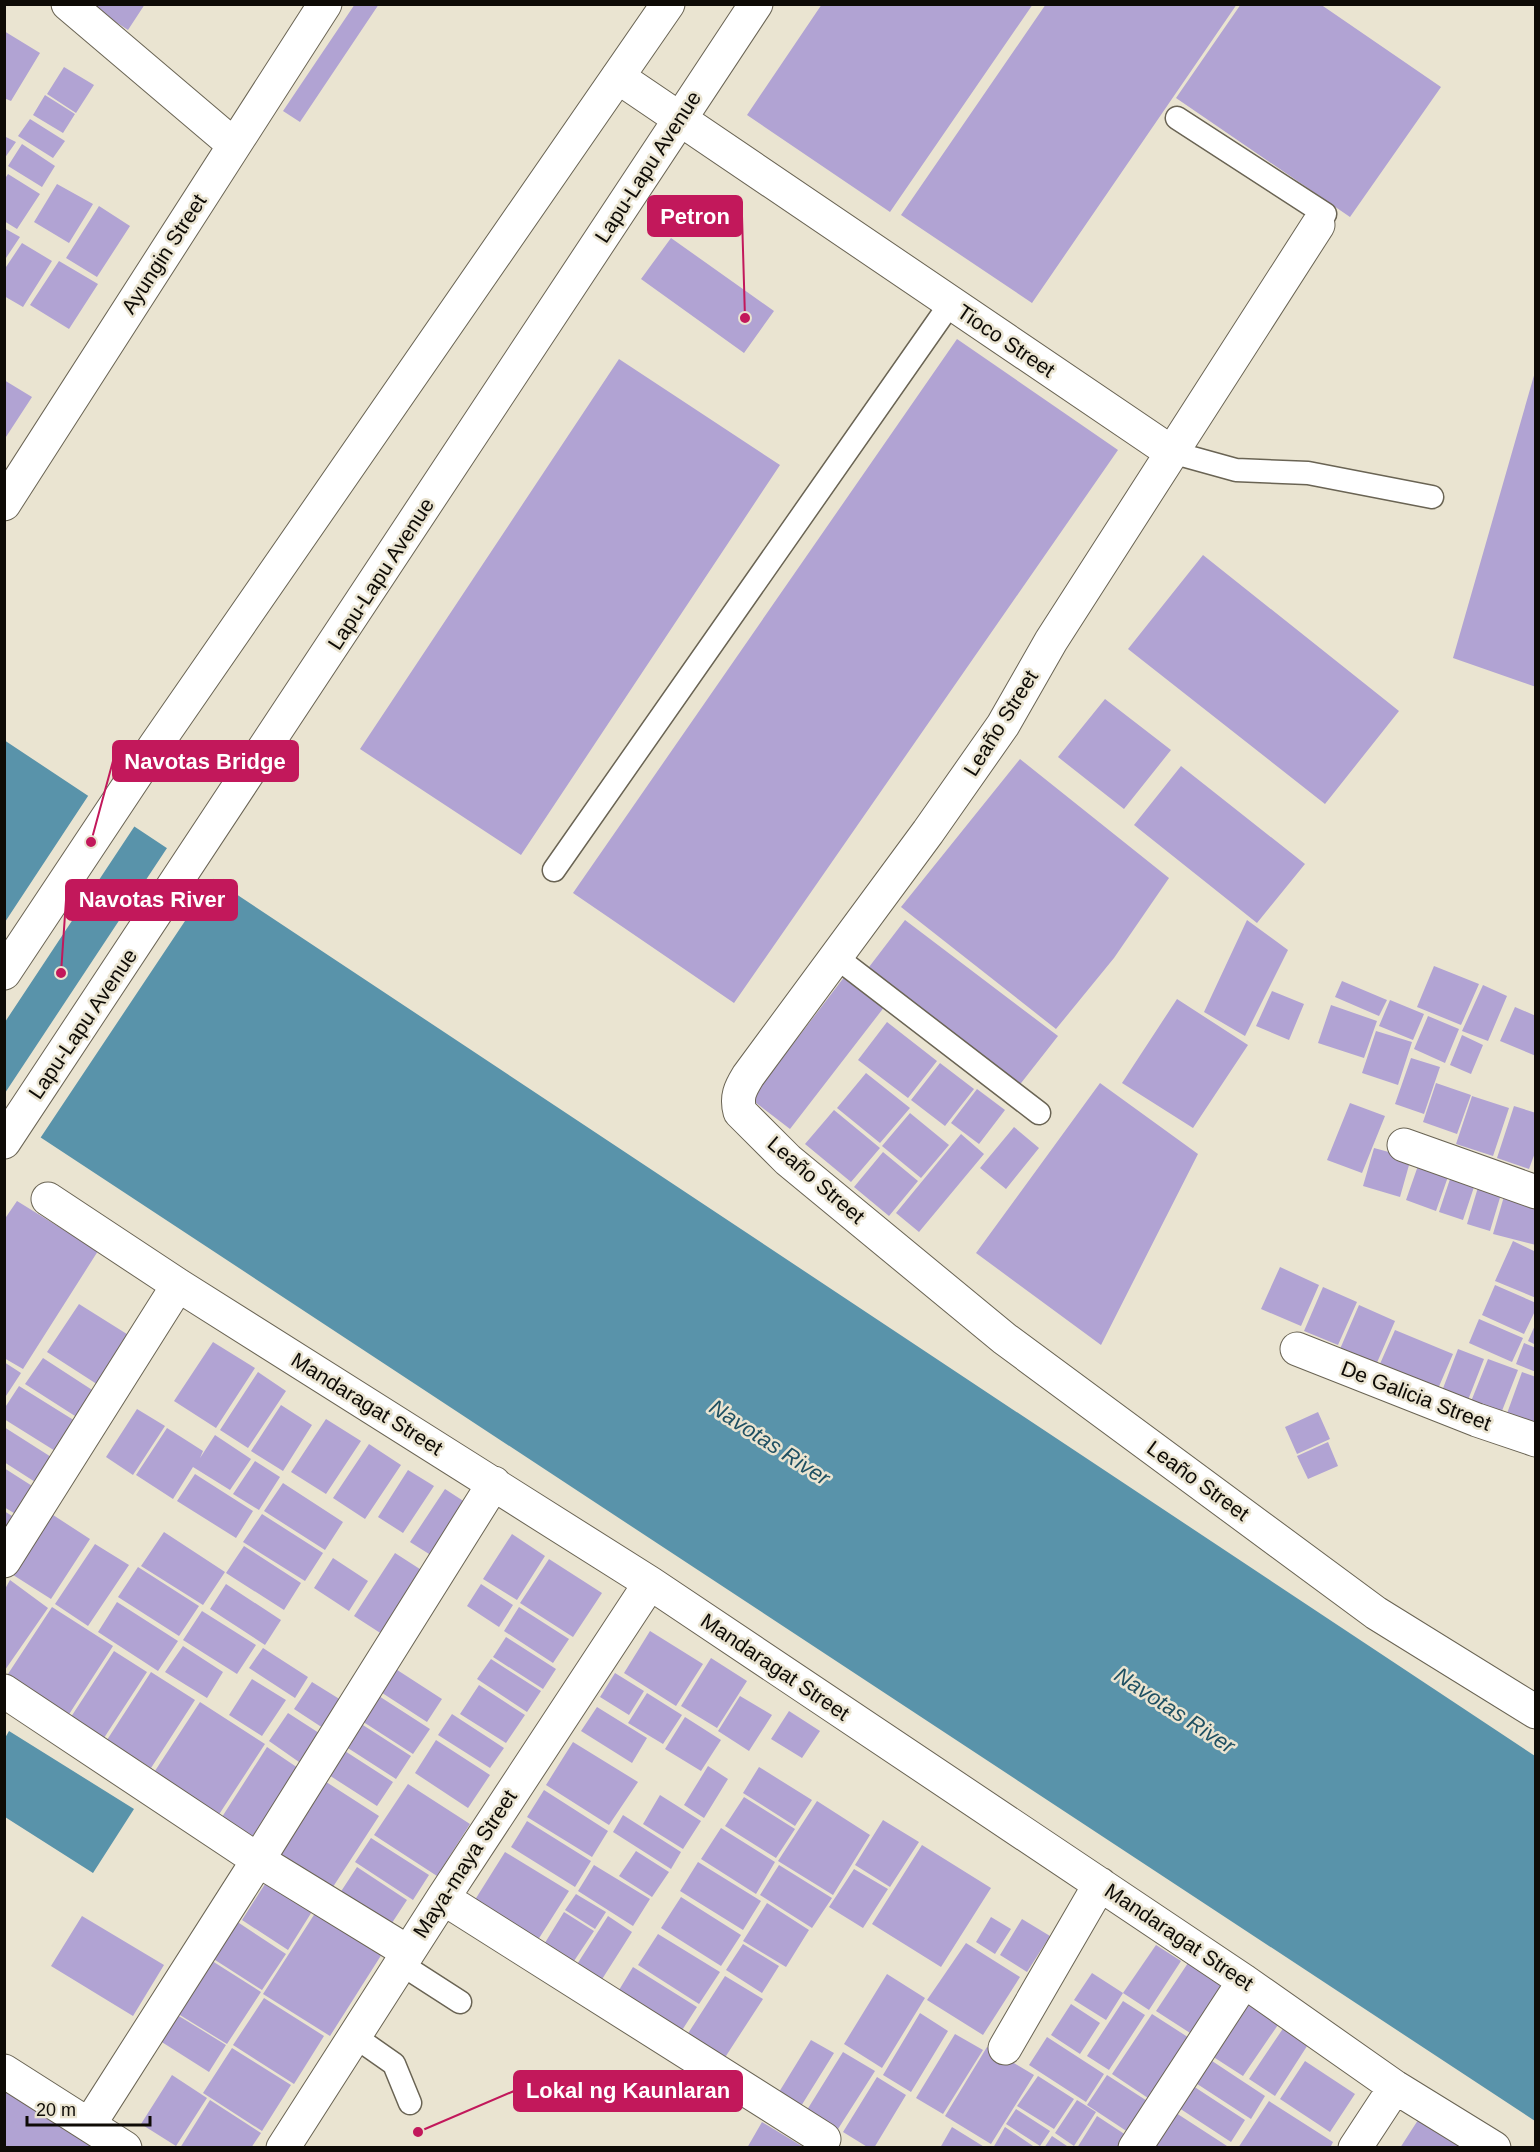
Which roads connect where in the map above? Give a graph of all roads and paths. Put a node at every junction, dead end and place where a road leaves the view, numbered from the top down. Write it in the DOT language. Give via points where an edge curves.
graph roads {
  1 [pos="68,4"];
  2 [pos="325,4"];
  3 [pos="668,4"];
  4 [pos="756,4"];
  5 [pos="618,77"];
  6 [pos="1177,118"];
  7 [pos="679,119"];
  8 [pos="234,145"];
  9 [pos="1318,225"];
  10 [pos="950,304"];
  11 [pos="1171,452"];
  12 [pos="1432,497"];
  13 [pos="4,504"];
  14 [pos="554,870"];
  15 [pos="836,957"];
  16 [pos="4,973"];
  17 [pos="1040,1113"];
  18 [pos="4,1142"];
  19 [pos="1404,1145"];
  20 [pos="1536,1192"];
  21 [pos="48,1199"];
  22 [pos="178,1285"];
  23 [pos="1297,1349"];
  24 [pos="1536,1440"];
  25 [pos="494,1483"];
  26 [pos="4,1561"];
  27 [pos="650,1583"];
  28 [pos="4,1691"];
  29 [pos="1536,1712"];
  30 [pos="258,1860"];
  31 [pos="1100,1884"];
  32 [pos="443,1898"];
  33 [pos="405,1958"];
  34 [pos="1244,1981"];
  35 [pos="460,2002"];
  36 [pos="354,2037"];
  37 [pos="1005,2048"];
  38 [pos="4,2071"];
  39 [pos="1395,2087"];
  40 [pos="410,2103"];
  41 [pos="89,2125"];
  42 [pos="824,2139"];
  43 [pos="124,2148"];
  44 [pos="283,2148"];
  45 [pos="1135,2148"];
  46 [pos="1355,2148"];
  47 [pos="1494,2148"];
  1 -- 8 [label="street"];
  2 -- 8 [label="street, Ayungin Street"];
  3 -- 5 [label="street"];
  4 -- 7 [label="street, Lapu-Lapu Avenue"];
  5 -- 7 [label="street, Tioco Street"];
  5 -- 16 [label="street" via="144,762"];
  6 -- 9 [label="lane" via="1325,214"];
  7 -- 10 [label="street, Tioco Street"];
  7 -- 18 [label="street, Lapu-Lapu Avenue"];
  8 -- 13 [label="street, Ayungin Street"];
  9 -- 11 [label="street"];
  10 -- 11 [label="street, Tioco Street"];
  10 -- 14 [label="lane"];
  11 -- 12 [label="lane" via="1236,470 1308,473"];
  11 -- 15 [label="street, Leaño Street" via="1051,641 1003,725"];
  15 -- 17 [label="lane"];
  15 -- 29 [label="street, Leaño Street" via="748,1076 739,1091 740,1112 788,1160 1005,1339 1376,1613"];
  19 -- 20 [label="street"];
  21 -- 22 [label="street, Mandaragat Street"];
  22 -- 25 [label="street, Mandaragat Street"];
  22 -- 26 [label="street"];
  23 -- 24 [label="street, De Galicia Street"];
  25 -- 27 [label="street, Mandaragat Street"];
  25 -- 30 [label="street"];
  27 -- 31 [label="street, Mandaragat Street"];
  27 -- 32 [label="street, Maya-maya Street"];
  28 -- 30 [label="street"];
  30 -- 33 [label="street"];
  30 -- 41 [label="street"];
  31 -- 34 [label="street, Mandaragat Street"];
  31 -- 37 [label="street"];
  32 -- 33 [label="street, Maya-maya Street"];
  32 -- 42 [label="street"];
  33 -- 35 [label="lane"];
  33 -- 36 [label="street, Maya-maya Street"];
  34 -- 39 [label="street, Mandaragat Street"];
  34 -- 45 [label="street"];
  36 -- 40 [label="lane" via="394,2064"];
  36 -- 44 [label="street, Maya-maya Street"];
  38 -- 41 [label="street"];
  39 -- 46 [label="street"];
  39 -- 47 [label="street, Mandaragat Street"];
  41 -- 43 [label="street"];
}
